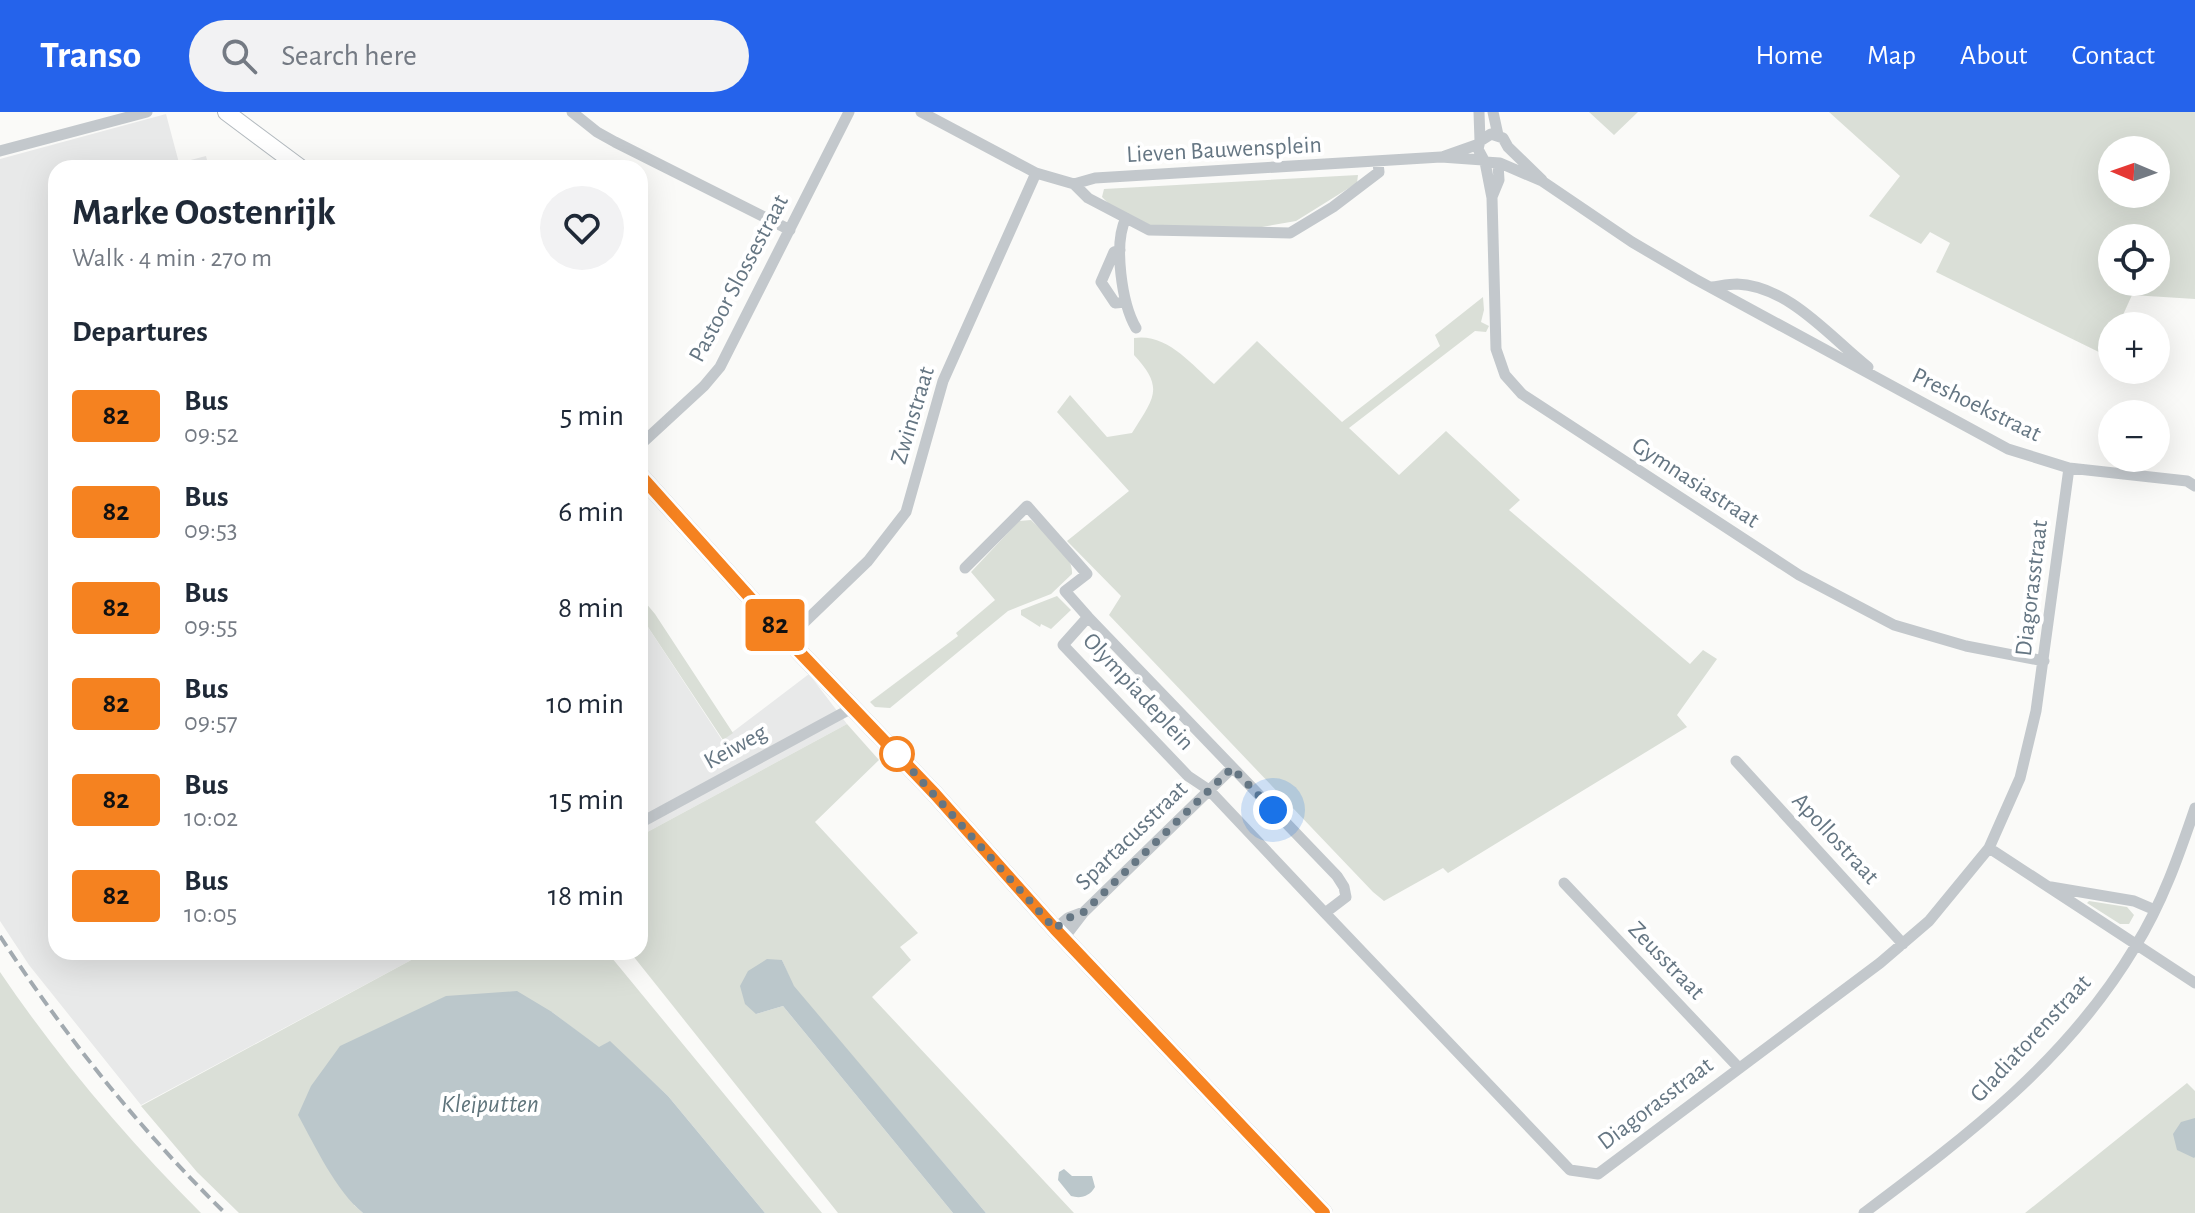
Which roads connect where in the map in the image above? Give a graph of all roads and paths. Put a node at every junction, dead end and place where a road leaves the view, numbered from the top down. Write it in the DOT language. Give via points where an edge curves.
graph roads {
  1 [pos="147,112"];
  2 [pos="226,112"];
  3 [pos="572,112"];
  4 [pos="849,112"];
  5 [pos="921,112"];
  6 [pos="1479,112"];
  7 [pos="1493,112"];
  8 [pos="1498,135"];
  9 [pos="1480,142"];
  10 [pos="1508,147"];
  11 [pos="0,151"];
  12 [pos="1441,157"];
  13 [pos="290,160"];
  14 [pos="1484,161"];
  15 [pos="1378,163"];
  16 [pos="1499,163"];
  17 [pos="1036,173"];
  18 [pos="1542,181"];
  19 [pos="1074,184"];
  20 [pos="1492,198"];
  21 [pos="1126,218"];
  22 [pos="790,230"];
  23 [pos="1120,250"];
  24 [pos="1710,287"];
  25 [pos="1126,302"];
  26 [pos="1136,328"];
  27 [pos="1890,385"];
  28 [pos="648,438"];
  29 [pos="2069,468"];
  30 [pos="2192,481"];
  31 [pos="648,484"];
  32 [pos="965,568"];
  33 [pos="1088,617"];
  34 [pos="787,639"];
  35 [pos="2044,661"];
  36 [pos="852,708"];
  37 [pos="1736,761"];
  38 [pos="1232,768"];
  39 [pos="1209,790"];
  40 [pos="2195,808"];
  41 [pos="648,819"];
  42 [pos="1989,848"];
  43 [pos="1564,883"];
  44 [pos="2047,887"];
  45 [pos="2155,910"];
  46 [pos="1325,913"];
  47 [pos="1060,934"];
  48 [pos="1903,944"];
  49 [pos="2136,946"];
  50 [pos="2195,983"];
  51 [pos="1739,1068"];
  52 [pos="1324,1213"];
  53 [pos="1864,1213"];
  1 -- 11 [label="street"];
  2 -- 13 [label="street"];
  3 -- 22 [label="street" via="606,137"];
  4 -- 22 [label="street, Pastoor Slossestraat"];
  5 -- 17 [label="street, Lieven Bauwensplein"];
  6 -- 9 [label="street"];
  7 -- 8 [label="street"];
  8 -- 9 [label="street"];
  8 -- 10 [label="street"];
  9 -- 12 [label="street, Lieven Bauwensplein"];
  9 -- 14 [label="street"];
  10 -- 16 [label="street"];
  10 -- 18 [label="street, Preshoekstraat"];
  12 -- 14 [label="street, Lieven Bauwensplein"];
  12 -- 15 [label="street, Lieven Bauwensplein"];
  14 -- 16 [label="street"];
  14 -- 20 [label="street, Gymnasiastraat"];
  15 -- 19 [label="street, Lieven Bauwensplein" via="1095,178"];
  15 -- 21 [label="street, Lieven Bauwensplein" via="1379,172 1365,184 1290,233 1149,230"];
  16 -- 18 [label="street, Preshoekstraat"];
  16 -- 20 [label="street, Gymnasiastraat"];
  17 -- 19 [label="street, Lieven Bauwensplein"];
  17 -- 34 [label="street, Zwinstraat" via="943,381 906,512 868,561"];
  18 -- 24 [label="street, Preshoekstraat"];
  19 -- 21 [label="street, Lieven Bauwensplein" via="1088,198"];
  20 -- 35 [label="street, Gymnasiastraat" via="1496,349 1505,375 1522,394 1799,575 1894,625"];
  21 -- 23 [label="street"];
  22 -- 28 [label="street, Pastoor Slossestraat" via="720,367"];
  23 -- 25 [label="street"];
  23 -- 25 [label="street" via="1114,252 1101,282 1115,303"];
  24 -- 27 [label="street, Preshoekstraat"];
  24 -- 27 [label="street, Preshoekstraat" via="1737,284 1766,290 1798,308"];
  25 -- 26 [label="street"];
  27 -- 29 [label="street, Preshoekstraat" via="2008,449"];
  29 -- 30 [label="street, Preshoekstraat"];
  29 -- 35 [label="street, Diagorasstraat"];
  31 -- 34 [label="street"];
  32 -- 33 [label="street, Olympiadeplein" via="1027,506 1087,574 1065,591"];
  33 -- 38 [label="street, Olympiadeplein"];
  33 -- 39 [label="street, Olympiadeplein" via="1063,645 1188,776"];
  34 -- 36 [label="street"];
  35 -- 42 [label="street, Diagorasstraat" via="2020,778"];
  36 -- 41 [label="street, Keiweg"];
  36 -- 47 [label="street"];
  37 -- 48 [label="street, Apollostraat"];
  38 -- 39 [label="street"];
  38 -- 46 [label="street, Olympiadeplein" via="1337,876 1346,897"];
  39 -- 46 [label="street, Olympiadeplein"];
  39 -- 47 [label="street, Spartacusstraat" via="1084,912 1068,918"];
  40 -- 45 [label="street, Gladiatorenstraat"];
  42 -- 44 [label="street"];
  42 -- 48 [label="street, Diagorasstraat" via="1929,921"];
  43 -- 51 [label="street, Zeusstraat"];
  44 -- 45 [label="street" via="2134,901"];
  44 -- 49 [label="street"];
  45 -- 49 [label="street, Gladiatorenstraat"];
  46 -- 51 [label="street, Diagorasstraat" via="1570,1170 1598,1174"];
  47 -- 52 [label="street"];
  48 -- 51 [label="street, Diagorasstraat"];
  49 -- 50 [label="street"];
  49 -- 53 [label="street, Gladiatorenstraat" via="2084,1021 2011,1098"];
}
